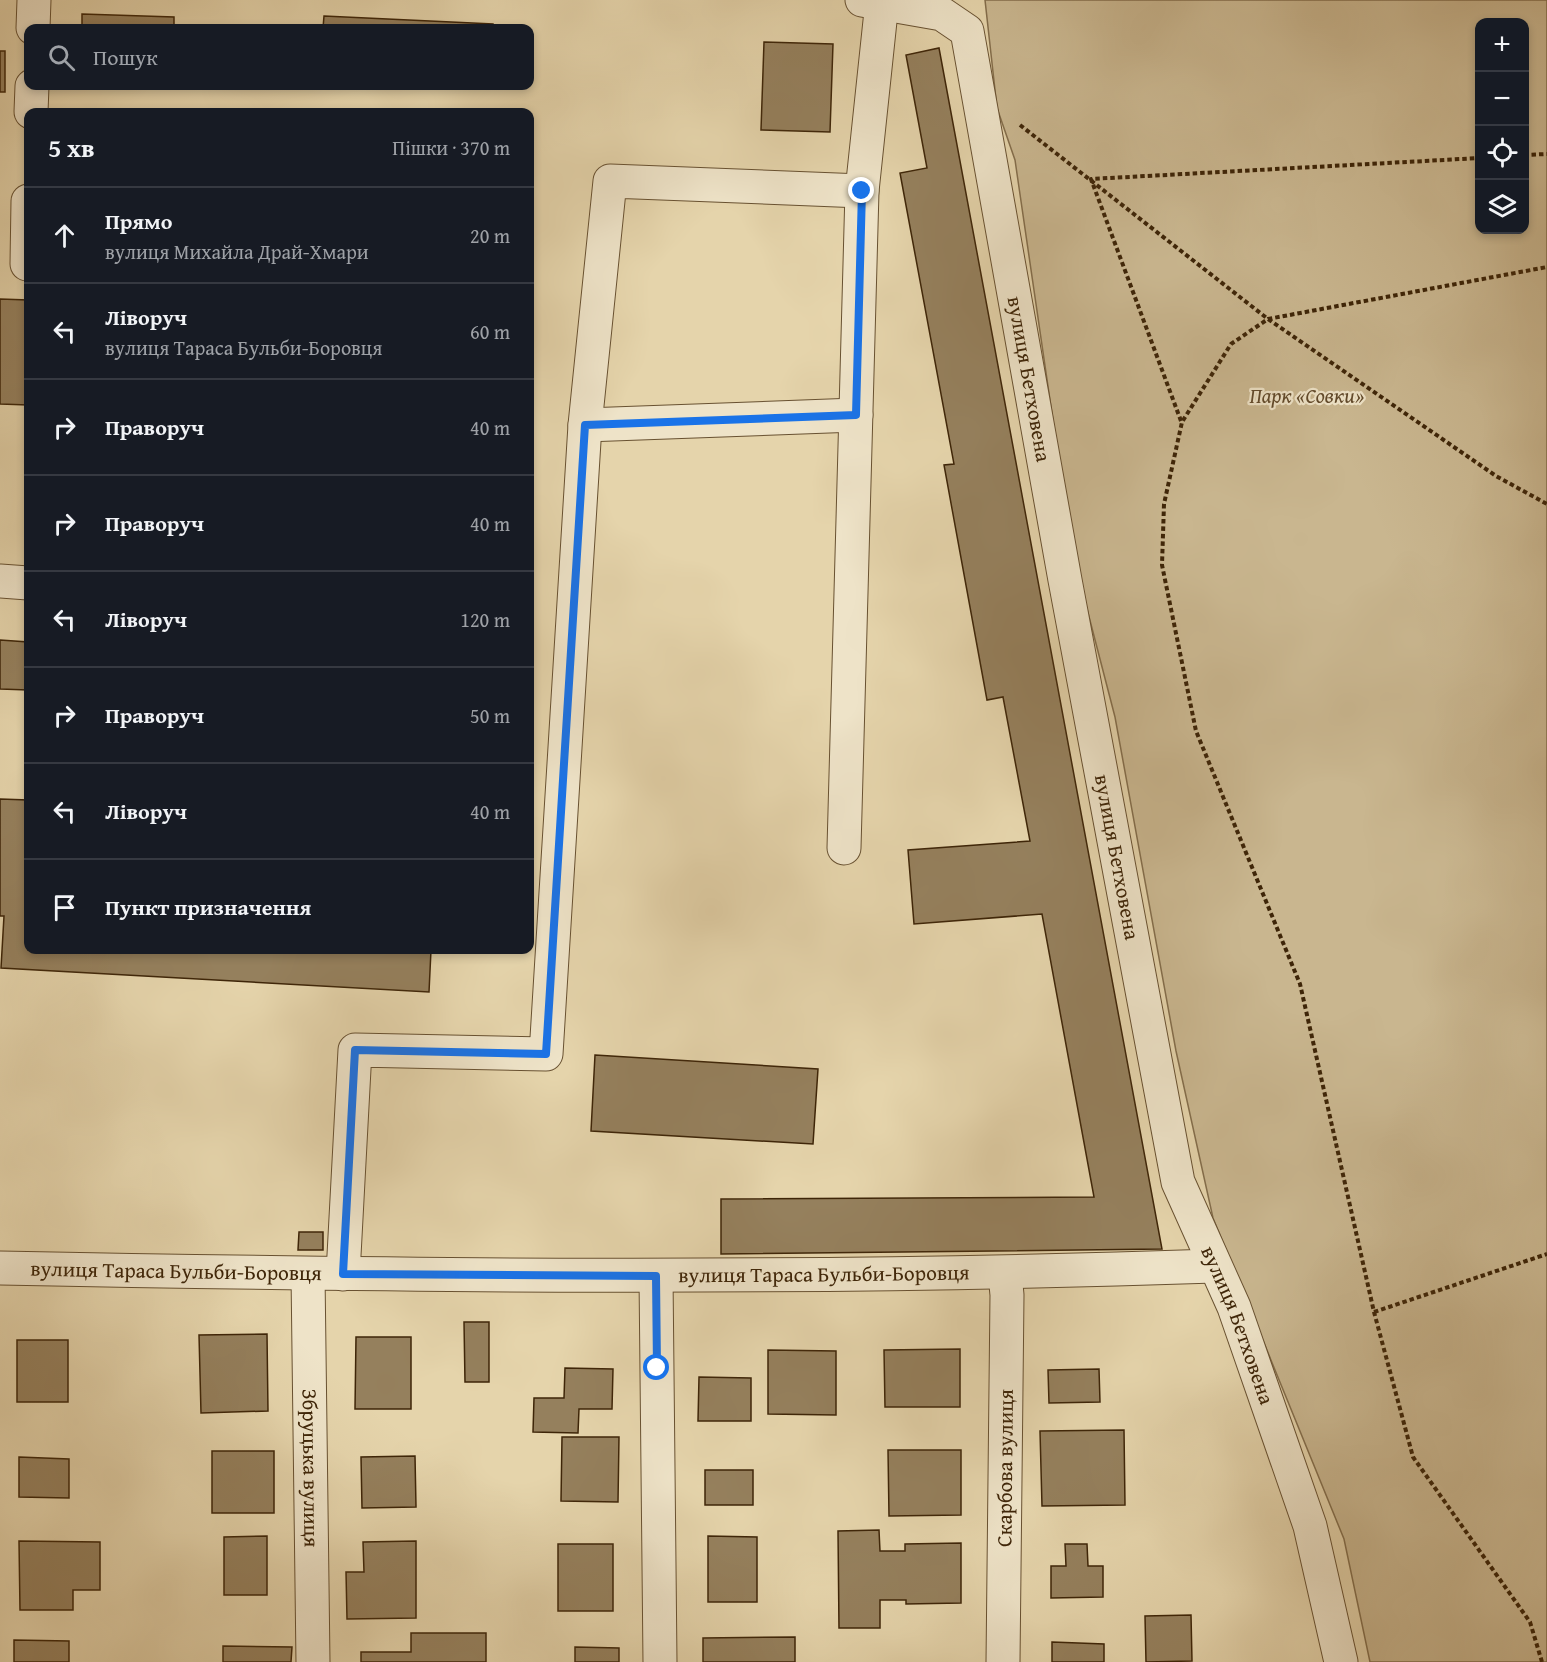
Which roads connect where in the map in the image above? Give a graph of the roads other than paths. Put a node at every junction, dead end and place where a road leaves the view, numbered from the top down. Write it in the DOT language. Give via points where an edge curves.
graph roads {
  1 [pos="34,0"];
  2 [pos="872,1"];
  3 [pos="918,5"];
  4 [pos="33,24"];
  5 [pos="32,90"];
  6 [pos="31,108"];
  7 [pos="862,191"];
  8 [pos="856,415"];
  9 [pos="585,425"];
  10 [pos="0,581"];
  11 [pos="24,583"];
  12 [pos="844,848"];
  13 [pos="1214,1266"];
  14 [pos="0,1268"];
  15 [pos="308,1274"];
  16 [pos="343,1274"];
  17 [pos="1005,1274"];
  18 [pos="656,1276"];
  19 [pos="313,1662"];
  20 [pos="660,1662"];
  21 [pos="1003,1662"];
  22 [pos="1341,1662"];
  1 -- 4 [label="street"];
  2 -- 3 [label="street"];
  2 -- 7 [label="street"];
  3 -- 13 [label="street, вулиця Бетховена" via="942,14 968,31 1067,592 1178,1182"];
  5 -- 6 [label="street"];
  7 -- 8 [label="street"];
  7 -- 9 [label="street" via="610,181"];
  8 -- 9 [label="street"];
  8 -- 12 [label="street"];
  9 -- 16 [label="street" via="546,1054 355,1050"];
  10 -- 11 [label="street"];
  13 -- 17 [label="street, вулиця Тараса Бульби-Боровця"];
  13 -- 22 [label="street, вулиця Бетховена" via="1234,1307 1310,1526"];
  14 -- 15 [label="street, вулиця Тараса Бульби-Боровця"];
  15 -- 16 [label="street, вулиця Тараса Бульби-Боровця"];
  15 -- 19 [label="street, Збруцька вулиця"];
  16 -- 18 [label="street, вулиця Тараса Бульби-Боровця"];
  17 -- 18 [label="street, вулиця Тараса Бульби-Боровця"];
  17 -- 21 [label="street, Скарбова вулиця"];
  18 -- 20 [label="street"];
}
